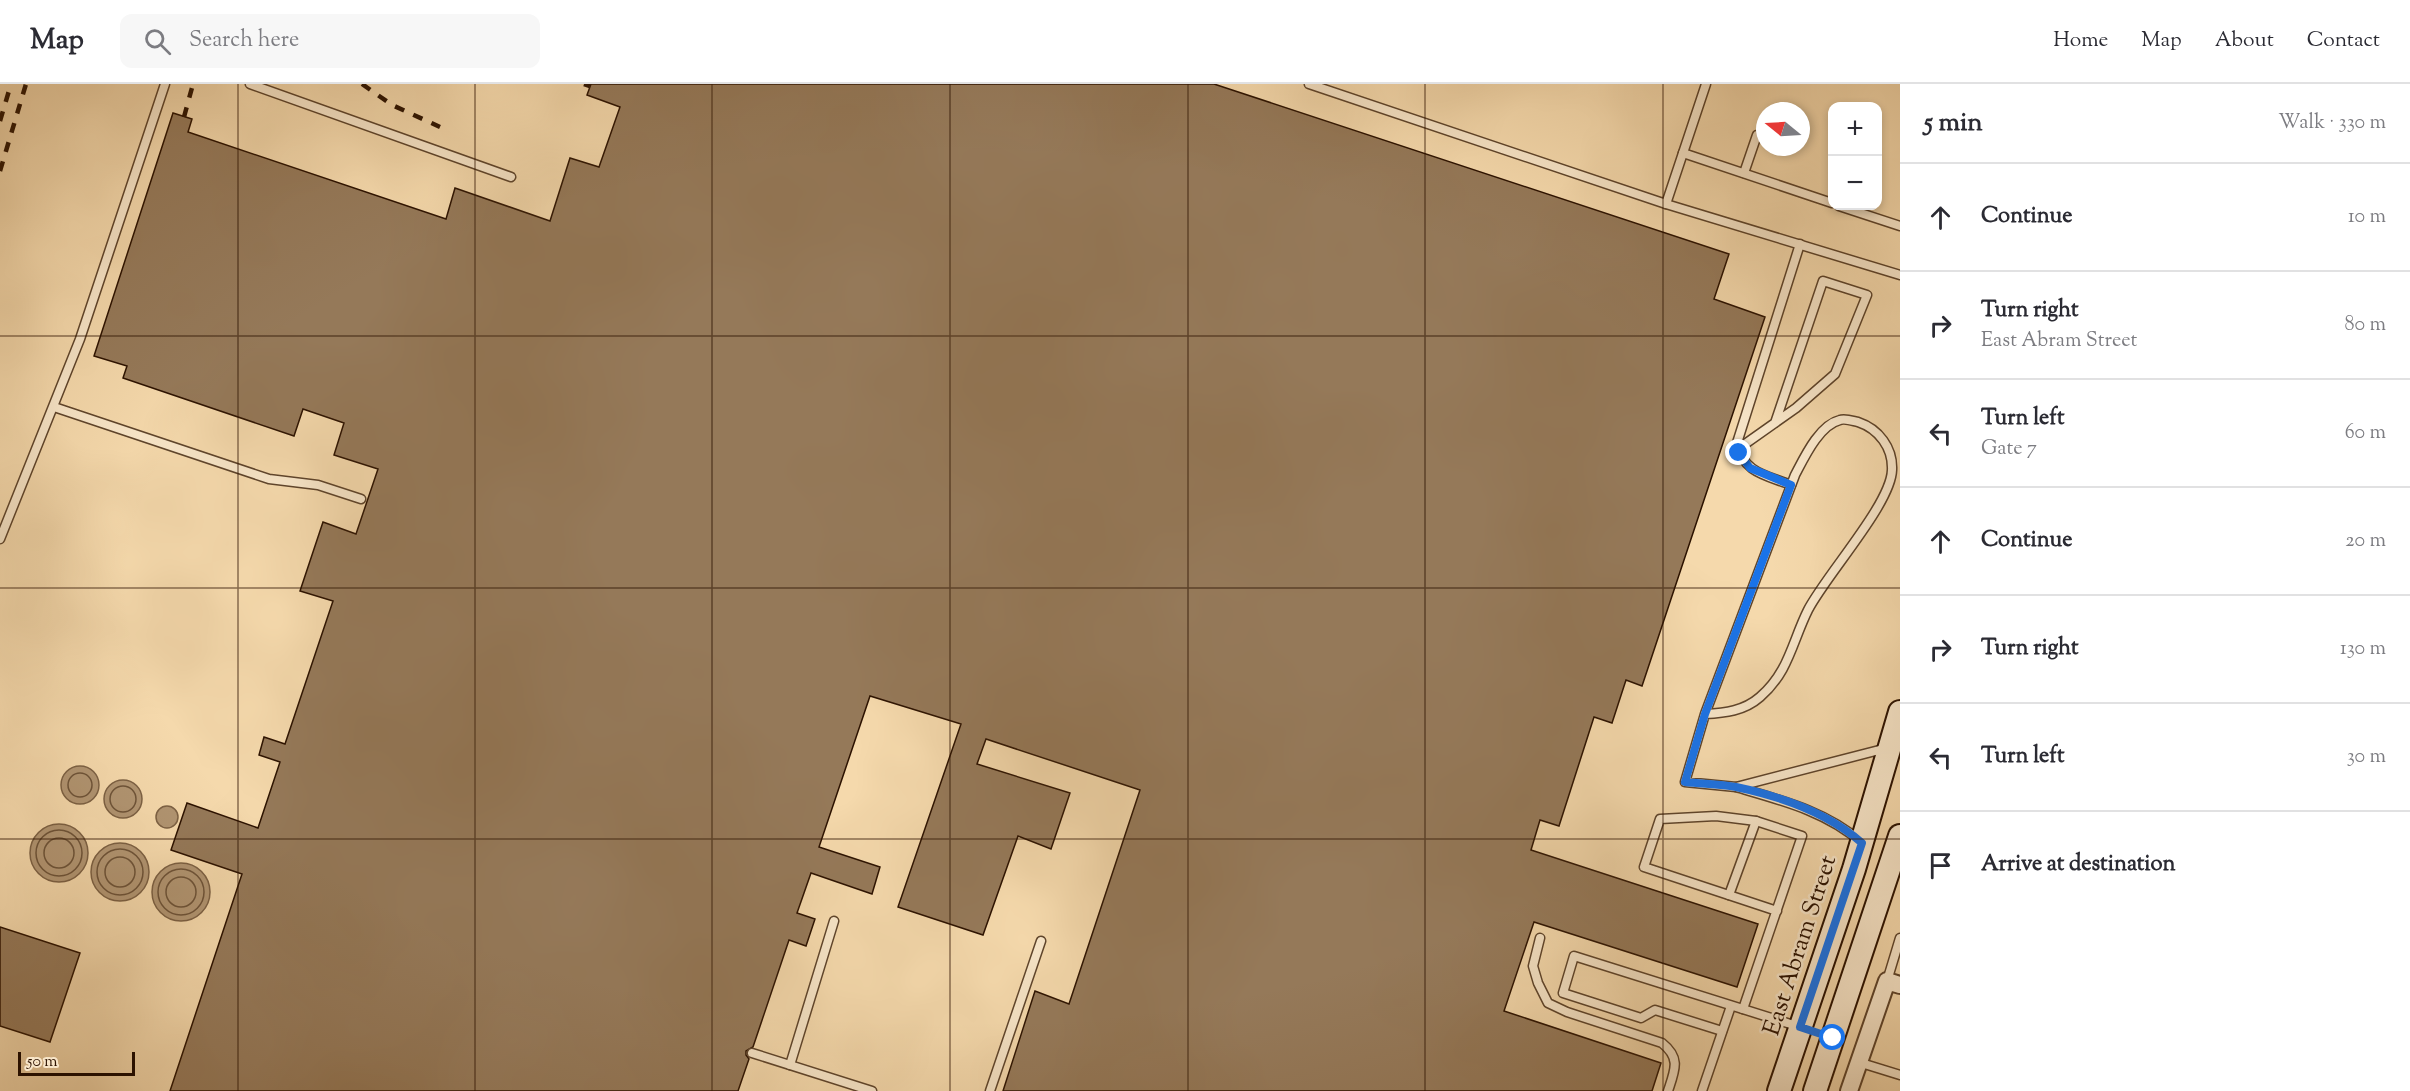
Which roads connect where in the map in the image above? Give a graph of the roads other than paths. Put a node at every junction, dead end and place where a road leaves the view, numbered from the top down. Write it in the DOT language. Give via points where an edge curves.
graph roads {
  1 [pos="165,84"];
  2 [pos="250,84"];
  3 [pos="1309,84"];
  4 [pos="1706,84"];
  5 [pos="1756,138"];
  6 [pos="1683,153"];
  7 [pos="1744,173"];
  8 [pos="511,177"];
  9 [pos="1828,201"];
  10 [pos="1666,204"];
  11 [pos="1851,210"];
  12 [pos="1900,226"];
  13 [pos="1800,244"];
  14 [pos="1900,275"];
  15 [pos="54,407"];
  16 [pos="1775,423"];
  17 [pos="1738,449"];
  18 [pos="1791,485"];
  19 [pos="361,499"];
  20 [pos="0,539"];
  21 [pos="1900,712"];
  22 [pos="1705,714"];
  23 [pos="1890,747"];
  24 [pos="1736,787"];
  25 [pos="1756,821"];
  26 [pos="1900,836"];
  27 [pos="1862,843"];
  28 [pos="1729,895"];
  29 [pos="1777,911"];
  30 [pos="834,921"];
  31 [pos="1540,938"];
  32 [pos="1900,938"];
  33 [pos="1041,941"];
  34 [pos="1894,983"];
  35 [pos="1731,1006"];
  36 [pos="1743,1009"];
  37 [pos="1800,1027"];
  38 [pos="1722,1031"];
  39 [pos="1833,1038"];
  40 [pos="752,1053"];
  41 [pos="1858,1062"];
  42 [pos="790,1065"];
  43 [pos="1900,1075"];
  44 [pos="872,1091"];
  45 [pos="990,1091"];
  46 [pos="1668,1091"];
  47 [pos="1702,1091"];
  48 [pos="1779,1091"];
  49 [pos="1815,1091"];
  50 [pos="1849,1091"];
  1 -- 15 [label="lane"];
  2 -- 8 [label="lane"];
  3 -- 10 [label="lane"];
  4 -- 6 [label="lane"];
  5 -- 7 [label="lane"];
  6 -- 7 [label="lane"];
  6 -- 10 [label="lane"];
  7 -- 9 [label="lane"];
  10 -- 13 [label="lane"];
  11 -- 12 [label="lane"];
  13 -- 14 [label="lane"];
  13 -- 17 [label="lane" via="1742,424"];
  15 -- 19 [label="lane" via="269,479 318,485"];
  15 -- 20 [label="lane"];
  16 -- 16 [label="lane" via="1835,374 1867,295 1823,281"];
  16 -- 17 [label="lane"];
  17 -- 18 [label="lane" via="1750,468"];
  18 -- 22 [label="lane"];
  18 -- 22 [label="lane" via="1816,440 1828,426 1840,420 1851,420 1871,429 1889,447 1892,470 1886,493 1809,609 1780,677 1759,699 1732,713"];
  21 -- 23 [label="main road, East Abram Street"];
  22 -- 24 [label="lane" via="1685,782"];
  23 -- 24 [label="lane"];
  23 -- 27 [label="main road, East Abram Street"];
  24 -- 27 [label="lane" via="1798,805 1847,830"];
  25 -- 28 [label="lane"];
  25 -- 28 [label="lane" via="1716,816 1660,819 1644,867"];
  25 -- 29 [label="lane" via="1802,836"];
  26 -- 39 [label="main road"];
  27 -- 37 [label="main road, East Abram Street"];
  28 -- 29 [label="lane"];
  29 -- 36 [label="lane"];
  30 -- 42 [label="lane"];
  31 -- 46 [label="lane" via="1533,966 1548,1003 1662,1043 1672,1051 1675,1061"];
  32 -- 34 [label="lane"];
  33 -- 45 [label="lane"];
  34 -- 41 [label="street"];
  35 -- 36 [label="lane"];
  35 -- 38 [label="lane"];
  35 -- 38 [label="lane" via="1574,956 1563,993 1641,1018 1655,1010"];
  36 -- 37 [label="lane"];
  37 -- 39 [label="main road"];
  37 -- 48 [label="main road, East Abram Street"];
  38 -- 47 [label="lane"];
  39 -- 49 [label="main road"];
  40 -- 42 [label="lane"];
  41 -- 43 [label="lane"];
  41 -- 50 [label="street"];
  42 -- 44 [label="lane"];
}
